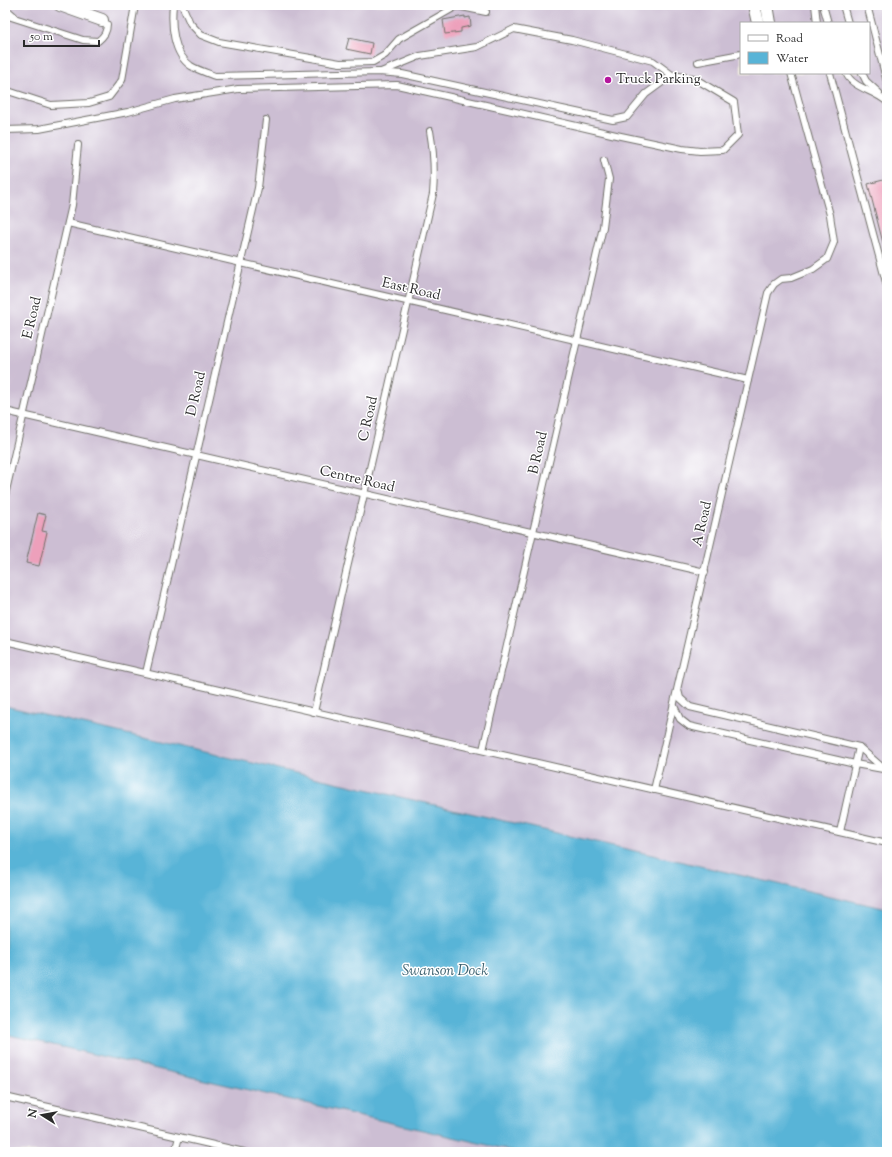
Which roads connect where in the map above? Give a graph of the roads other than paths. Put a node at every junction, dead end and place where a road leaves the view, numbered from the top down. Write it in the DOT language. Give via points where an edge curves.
graph roads {
  1 [pos="60,5"];
  2 [pos="135,5"];
  3 [pos="172,5"];
  4 [pos="182,5"];
  5 [pos="754,5"];
  6 [pos="768,5"];
  7 [pos="815,5"];
  8 [pos="823,5"];
  9 [pos="843,5"];
  10 [pos="866,5"];
  11 [pos="5,8"];
  12 [pos="486,12"];
  13 [pos="5,15"];
  14 [pos="17,19"];
  15 [pos="102,20"];
  16 [pos="758,22"];
  17 [pos="770,22"];
  18 [pos="817,22"];
  19 [pos="828,22"];
  20 [pos="848,22"];
  21 [pos="740,54"];
  22 [pos="698,62"];
  23 [pos="379,72"];
  24 [pos="791,74"];
  25 [pos="830,74"];
  26 [pos="846,74"];
  27 [pos="862,74"];
  28 [pos="672,75"];
  29 [pos="887,82"];
  30 [pos="5,90"];
  31 [pos="882,96"];
  32 [pos="887,102"];
  33 [pos="266,120"];
  34 [pos="5,130"];
  35 [pos="430,131"];
  36 [pos="78,145"];
  37 [pos="604,160"];
  38 [pos="68,223"];
  39 [pos="240,262"];
  40 [pos="887,286"];
  41 [pos="409,301"];
  42 [pos="577,340"];
  43 [pos="748,380"];
  44 [pos="5,411"];
  45 [pos="23,415"];
  46 [pos="196,455"];
  47 [pos="365,494"];
  48 [pos="5,495"];
  49 [pos="534,533"];
  50 [pos="705,572"];
  51 [pos="5,641"];
  52 [pos="146,673"];
  53 [pos="678,688"];
  54 [pos="674,705"];
  55 [pos="314,712"];
  56 [pos="859,747"];
  57 [pos="483,750"];
  58 [pos="855,764"];
  59 [pos="886,769"];
  60 [pos="654,790"];
  61 [pos="840,832"];
  62 [pos="887,843"];
  63 [pos="5,1097"];
  64 [pos="179,1137"];
  65 [pos="175,1152"];
  66 [pos="244,1152"];
  1 -- 15 [label="street"];
  2 -- 30 [label="lane" via="122,80 109,96 89,103 51,105"];
  3 -- 23 [label="lane" via="174,36 180,54 191,66 215,76"];
  4 -- 12 [label="lane" via="190,23 200,35 219,42 340,63 373,62 385,55 399,39 457,6"];
  5 -- 16 [label="street"];
  6 -- 17 [label="street"];
  7 -- 18 [label="lane"];
  8 -- 19 [label="lane"];
  9 -- 20 [label="lane"];
  10 -- 29 [label="lane"];
  11 -- 14 [label="lane"];
  13 -- 14 [label="lane"];
  14 -- 15 [label="lane" via="83,40 98,41 107,30"];
  21 -- 22 [label="lane"];
  23 -- 28 [label="lane" via="420,56 477,47 514,29 572,40 653,61"];
  23 -- 28 [label="lane" via="402,74 613,120 627,117 646,94"];
  24 -- 43 [label="lane, A Road" via="830,215 834,242 827,259 813,270 781,279 768,293"];
  25 -- 40 [label="lane"];
  26 -- 31 [label="lane" via="858,86"];
  27 -- 31 [label="lane" via="866,81"];
  28 -- 34 [label="lane" via="694,78 734,102 738,135 723,150 682,149 616,136 397,85 238,89 175,99 128,112 39,129"];
  31 -- 32 [label="lane"];
  33 -- 39 [label="lane, D Road" via="258,188"];
  35 -- 41 [label="lane, C Road" via="435,174 433,194"];
  36 -- 38 [label="lane, E Road"];
  37 -- 42 [label="lane, B Road" via="609,179 607,202"];
  38 -- 39 [label="lane, East Road"];
  38 -- 45 [label="lane, E Road"];
  39 -- 41 [label="lane, East Road"];
  39 -- 46 [label="lane, D Road"];
  41 -- 42 [label="lane, East Road"];
  41 -- 47 [label="lane, C Road"];
  42 -- 43 [label="lane, East Road"];
  42 -- 49 [label="lane, B Road"];
  43 -- 50 [label="lane, A Road"];
  44 -- 45 [label="lane, Centre Road"];
  45 -- 46 [label="lane, Centre Road"];
  45 -- 48 [label="lane, E Road"];
  46 -- 47 [label="lane, Centre Road"];
  46 -- 52 [label="lane, D Road"];
  47 -- 49 [label="lane, Centre Road"];
  47 -- 55 [label="lane, C Road"];
  49 -- 50 [label="lane, Centre Road"];
  49 -- 57 [label="lane, B Road"];
  50 -- 53 [label="lane, A Road"];
  51 -- 52 [label="lane"];
  52 -- 55 [label="lane"];
  53 -- 54 [label="lane, A Road"];
  53 -- 56 [label="lane" via="680,698 690,707"];
  54 -- 58 [label="lane" via="680,719 689,726"];
  54 -- 60 [label="lane, A Road"];
  55 -- 57 [label="lane"];
  56 -- 58 [label="lane"];
  56 -- 59 [label="lane"];
  57 -- 60 [label="lane"];
  58 -- 59 [label="lane"];
  58 -- 61 [label="lane"];
  60 -- 61 [label="lane"];
  61 -- 62 [label="lane"];
  63 -- 64 [label="lane"];
  64 -- 65 [label="lane"];
  64 -- 66 [label="lane"];
}
